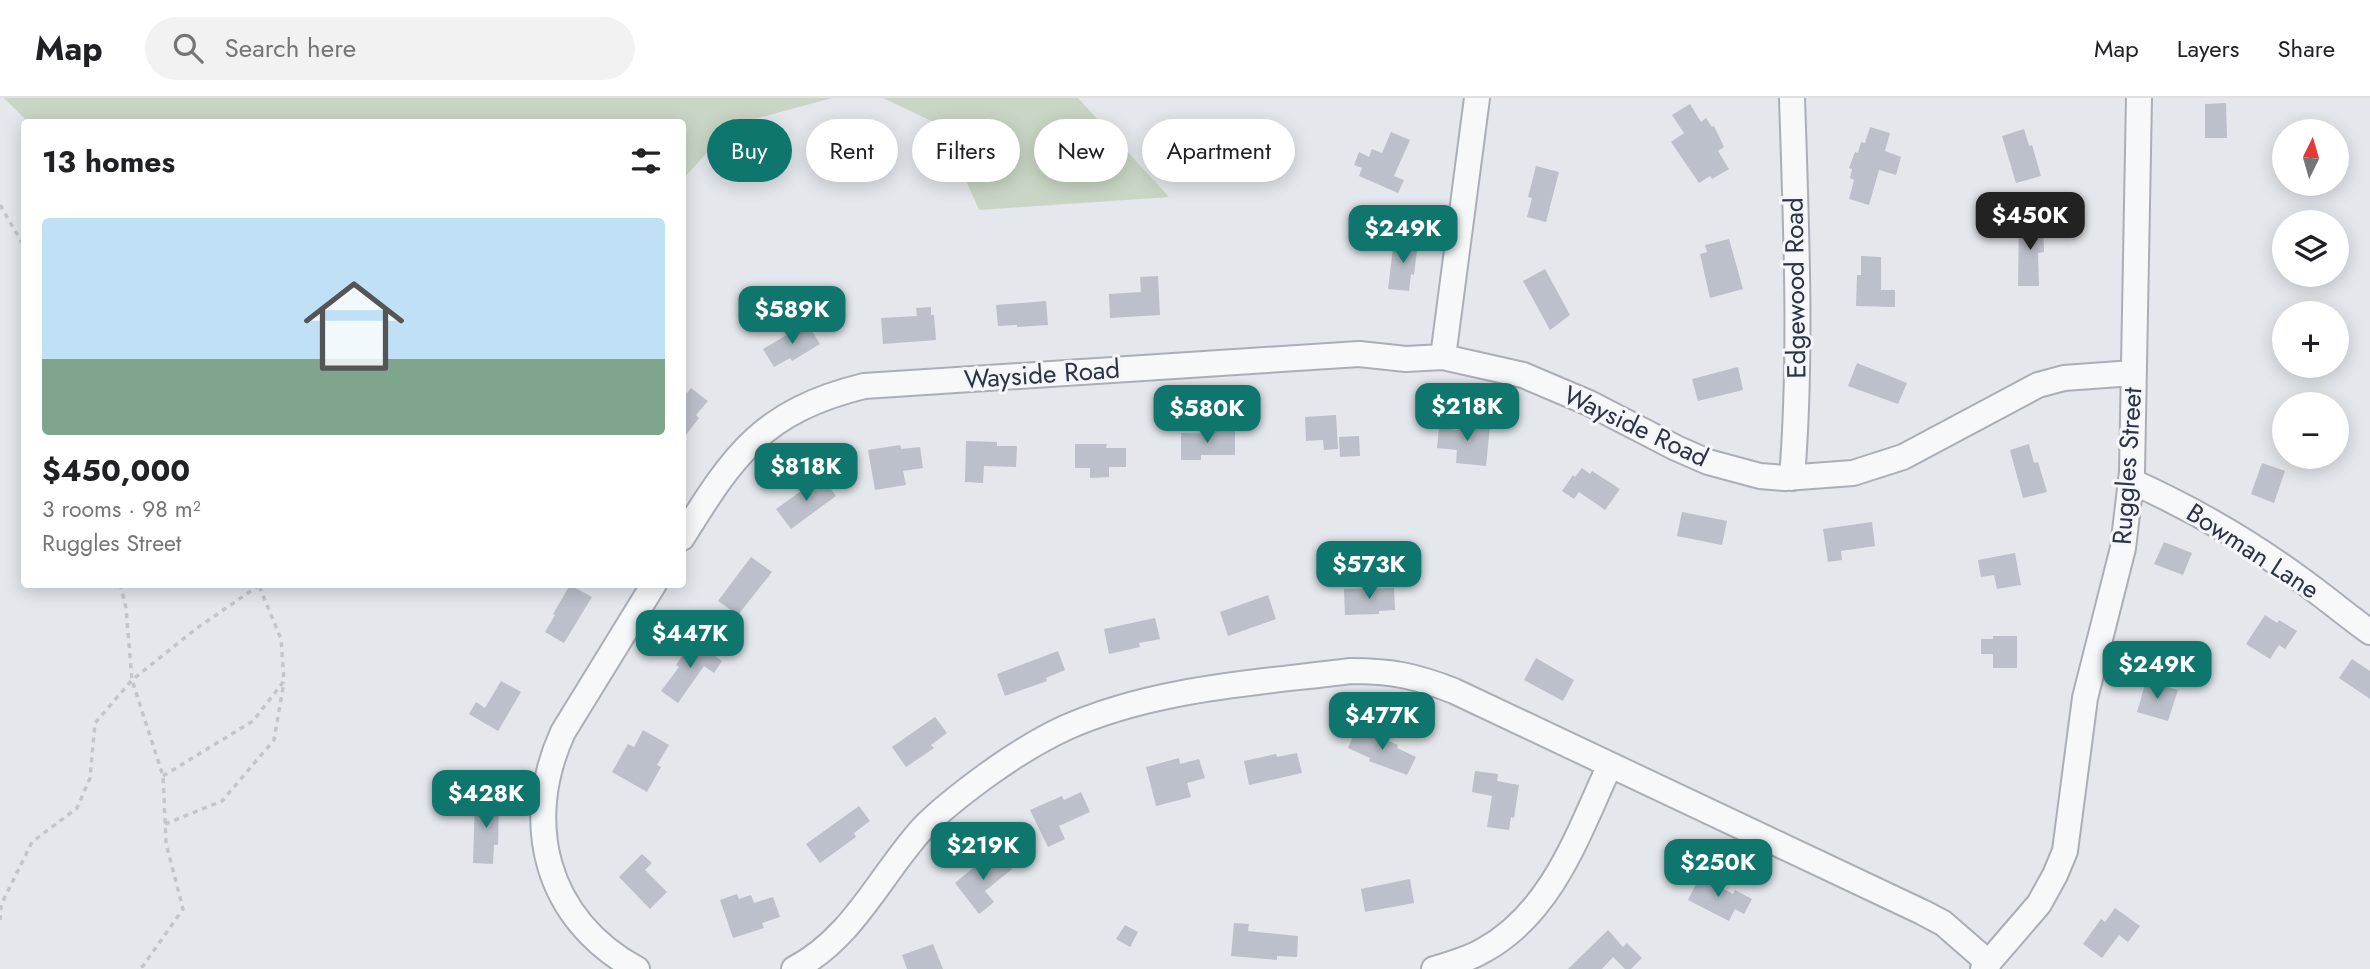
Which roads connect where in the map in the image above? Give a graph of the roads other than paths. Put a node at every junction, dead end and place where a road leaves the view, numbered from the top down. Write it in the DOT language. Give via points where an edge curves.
graph roads {
  1 [pos="1477,98"];
  2 [pos="1792,98"];
  3 [pos="2138,98"];
  4 [pos="1443,357"];
  5 [pos="2133,373"];
  6 [pos="1793,478"];
  7 [pos="2131,481"];
  8 [pos="686,532"];
  9 [pos="652,588"];
  10 [pos="2370,632"];
  11 [pos="1610,765"];
  12 [pos="1986,966"];
  13 [pos="637,969"];
  14 [pos="794,969"];
  15 [pos="1434,969"];
  1 -- 4 [label="street"];
  2 -- 6 [label="street, Edgewood Road" via="1797,290"];
  3 -- 5 [label="street, Ruggles Street"];
  4 -- 6 [label="street, Wayside Road" via="1533,379 1708,462 1760,476"];
  4 -- 8 [label="street, Wayside Road" via="1359,354 864,386 809,404 759,435 718,480"];
  5 -- 6 [label="street, Wayside Road" via="2064,378 2038,385 1903,457 1853,473"];
  5 -- 7 [label="street, Ruggles Street"];
  7 -- 10 [label="street, Bowman Lane" via="2236,536"];
  7 -- 12 [label="street, Ruggles Street" via="2123,548 2085,698 2065,851 2039,904"];
  9 -- 13 [label="street" via="563,732 543,800 545,848 560,892 604,948"];
  11 -- 12 [label="street" via="1943,923"];
  11 -- 14 [label="street" via="1454,691 1401,673 1351,671 1146,701 1067,727 976,783 924,828 842,934"];
  11 -- 15 [label="street" via="1562,867 1527,916 1483,951"];
}
